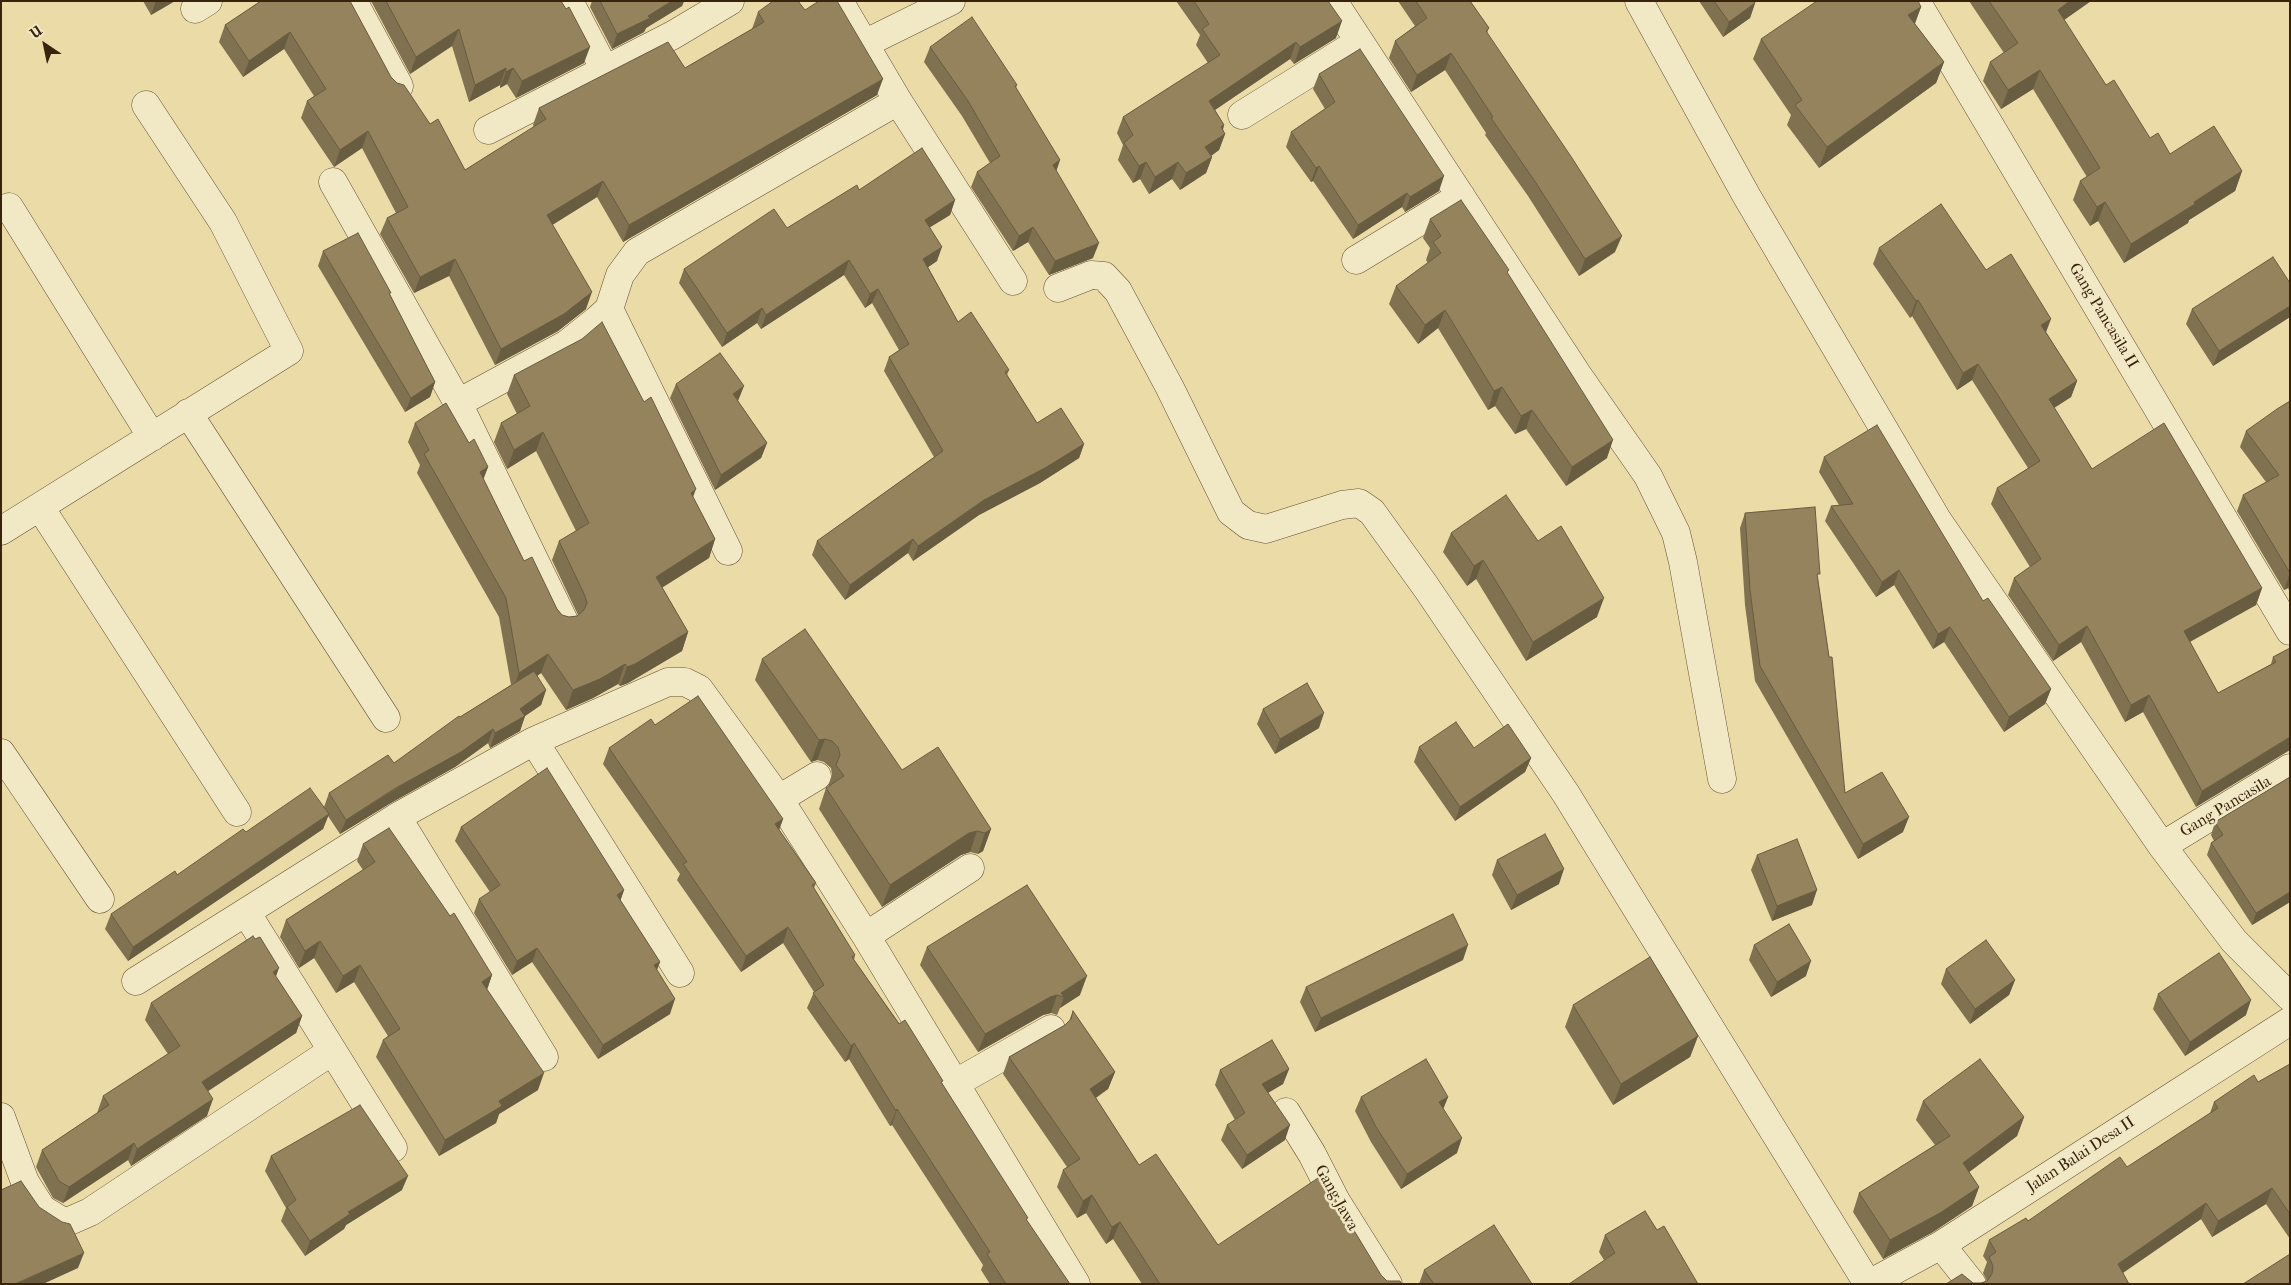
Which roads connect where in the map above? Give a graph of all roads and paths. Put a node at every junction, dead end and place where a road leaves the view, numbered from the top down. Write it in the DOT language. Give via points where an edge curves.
graph roads {
  1 [pos="354,1"];
  2 [pos="569,1"];
  3 [pos="730,1"];
  4 [pos="839,1"];
  5 [pos="951,1"];
  6 [pos="1333,1"];
  7 [pos="1638,1"];
  8 [pos="1916,1"];
  9 [pos="1359,42"];
  10 [pos="864,44"];
  11 [pos="606,70"];
  12 [pos="398,86"];
  13 [pos="898,101"];
  14 [pos="146,104"];
  15 [pos="1242,115"];
  16 [pos="488,130"];
  17 [pos="332,182"];
  18 [pos="1461,196"];
  19 [pos="9,207"];
  20 [pos="1356,260"];
  21 [pos="1013,280"];
  22 [pos="1058,288"];
  23 [pos="609,309"];
  24 [pos="458,403"];
  25 [pos="188,413"];
  26 [pos="152,437"];
  27 [pos="40,507"];
  28 [pos="3,527"];
  29 [pos="728,551"];
  30 [pos="564,621"];
  31 [pos="2290,631"];
  32 [pos="386,718"];
  33 [pos="534,741"];
  34 [pos="1,753"];
  35 [pos="2290,768"];
  36 [pos="817,776"];
  37 [pos="1722,779"];
  38 [pos="779,799"];
  39 [pos="237,812"];
  40 [pos="397,816"];
  41 [pos="2162,846"];
  42 [pos="970,868"];
  43 [pos="100,899"];
  44 [pos="246,912"];
  45 [pos="866,936"];
  46 [pos="680,973"];
  47 [pos="136,981"];
  48 [pos="2290,996"];
  49 [pos="2290,1020"];
  50 [pos="1051,1029"];
  51 [pos="332,1051"];
  52 [pos="544,1057"];
  53 [pos="954,1084"];
  54 [pos="1286,1112"];
  55 [pos="1,1116"];
  56 [pos="393,1148"];
  57 [pos="1941,1245"];
  58 [pos="1076,1284"];
  59 [pos="1388,1284"];
  60 [pos="1868,1284"];
  61 [pos="1972,1284"];
  1 -- 12 [label="street"];
  2 -- 11 [label="street"];
  3 -- 11 [label="street"];
  4 -- 10 [label="street"];
  5 -- 10 [label="street"];
  6 -- 9 [label="street"];
  7 -- 41 [label="street" via="1746,195 1938,521"];
  8 -- 31 [label="street, Gang Pancasila II"];
  9 -- 15 [label="street"];
  9 -- 18 [label="street"];
  10 -- 13 [label="street"];
  11 -- 16 [label="street"];
  13 -- 21 [label="street"];
  13 -- 23 [label="street" via="637,252 620,275"];
  14 -- 25 [label="street" via="223,222 289,351"];
  17 -- 24 [label="street"];
  18 -- 20 [label="street"];
  18 -- 37 [label="street" via="1648,476 1676,534"];
  19 -- 26 [label="street"];
  22 -- 60 [label="street" via="1091,275 1104,276 1118,291 1231,512 1248,525 1266,529 1342,505 1359,503 1372,512 1566,794"];
  23 -- 24 [label="street" via="567,344"];
  23 -- 29 [label="street"];
  24 -- 30 [label="street"];
  25 -- 26 [label="street"];
  25 -- 32 [label="street"];
  26 -- 27 [label="street"];
  27 -- 28 [label="street"];
  27 -- 39 [label="street"];
  33 -- 38 [label="street" via="668,682 685,682 699,689"];
  33 -- 40 [label="street"];
  33 -- 46 [label="street"];
  34 -- 43 [label="street"];
  35 -- 41 [label="street, Gang Pancasila"];
  36 -- 38 [label="street"];
  38 -- 45 [label="street"];
  40 -- 44 [label="street"];
  40 -- 52 [label="street"];
  41 -- 48 [label="street" via="2234,941"];
  42 -- 45 [label="street"];
  44 -- 47 [label="street"];
  44 -- 51 [label="street"];
  45 -- 53 [label="street"];
  49 -- 57 [label="street, Jalan Balai Desa II"];
  50 -- 53 [label="street"];
  51 -- 55 [label="street" via="90,1212 65,1223 42,1209 25,1182"];
  51 -- 56 [label="street"];
  53 -- 58 [label="street"];
  54 -- 59 [label="street, Gang Jawa"];
  57 -- 60 [label="street, Jalan Balai Desa II"];
  57 -- 61 [label="street"];
}
